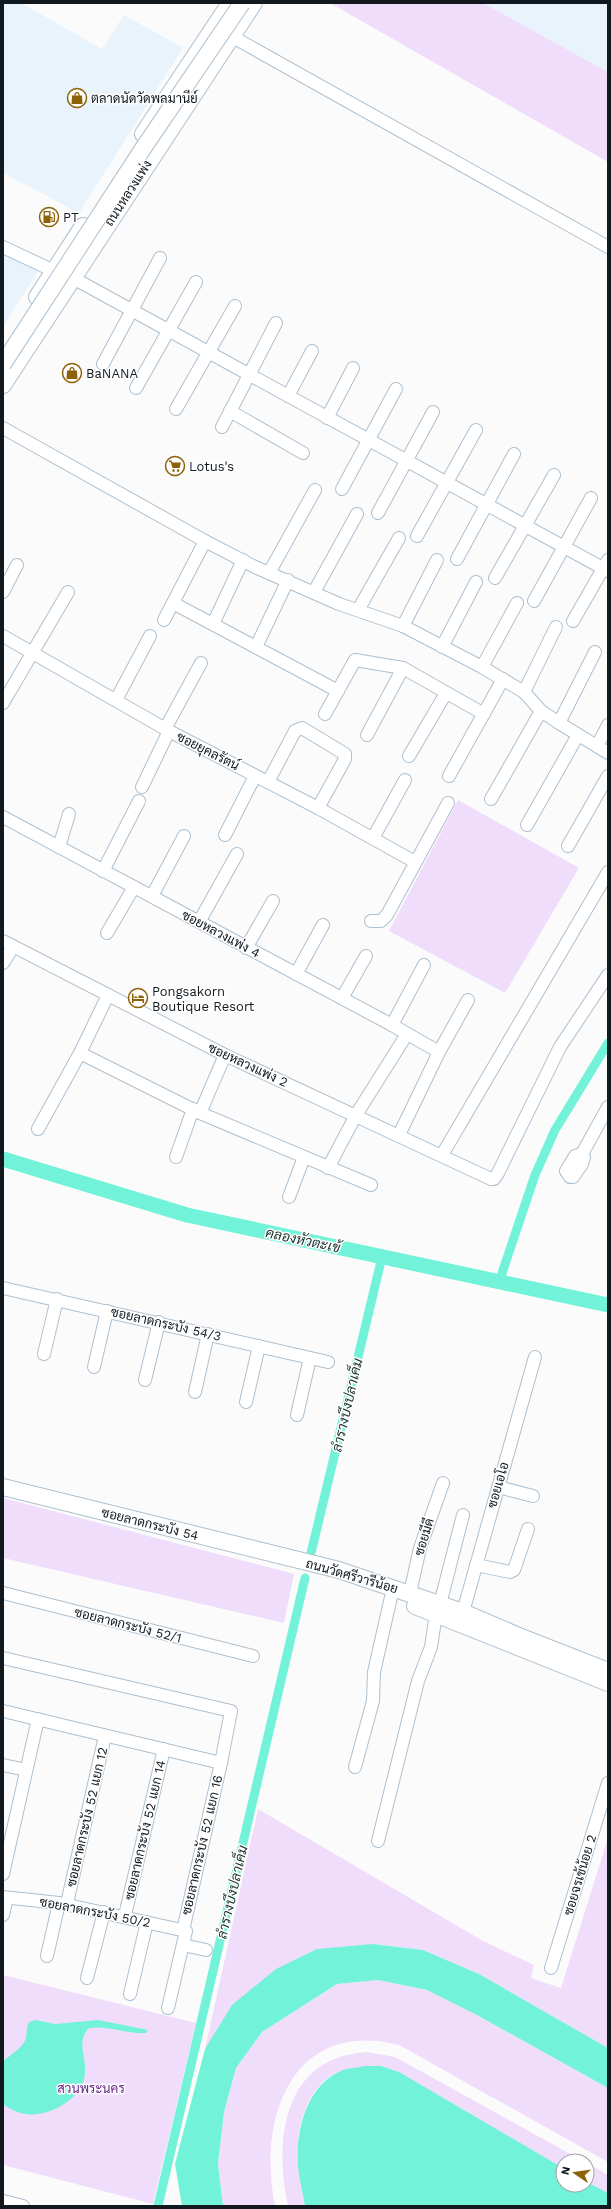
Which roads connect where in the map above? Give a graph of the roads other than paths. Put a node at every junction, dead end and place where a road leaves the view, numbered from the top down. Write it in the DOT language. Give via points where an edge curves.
graph roads {
  1 [pos="238,5"];
  2 [pos="231,36"];
  3 [pos="181,112"];
  4 [pos="3,247"];
  5 [pos="608,247"];
  6 [pos="160,258"];
  7 [pos="54,271"];
  8 [pos="72,278"];
  9 [pos="196,282"];
  10 [pos="235,306"];
  11 [pos="131,311"];
  12 [pos="276,323"];
  13 [pos="168,331"];
  14 [pos="3,350"];
  15 [pos="312,351"];
  16 [pos="208,353"];
  17 [pos="3,364"];
  18 [pos="103,364"];
  19 [pos="353,368"];
  20 [pos="249,375"];
  21 [pos="3,376"];
  22 [pos="3,385"];
  23 [pos="136,388"];
  24 [pos="396,389"];
  25 [pos="288,396"];
  26 [pos="176,408"];
  27 [pos="230,411"];
  28 [pos="433,412"];
  29 [pos="327,418"];
  30 [pos="222,427"];
  31 [pos="3,428"];
  32 [pos="476,430"];
  33 [pos="368,440"];
  34 [pos="303,453"];
  35 [pos="514,454"];
  36 [pos="406,461"];
  37 [pos="554,475"];
  38 [pos="446,483"];
  39 [pos="342,489"];
  40 [pos="315,490"];
  41 [pos="591,498"];
  42 [pos="487,505"];
  43 [pos="378,513"];
  44 [pos="357,514"];
  45 [pos="525,526"];
  46 [pos="417,536"];
  47 [pos="399,538"];
  48 [pos="205,541"];
  49 [pos="564,547"];
  50 [pos="457,558"];
  51 [pos="243,560"];
  52 [pos="438,560"];
  53 [pos="17,565"];
  54 [pos="606,566"];
  55 [pos="269,573"];
  56 [pos="495,578"];
  57 [pos="288,580"];
  58 [pos="476,582"];
  59 [pos="3,592"];
  60 [pos="68,592"];
  61 [pos="314,592"];
  62 [pos="534,601"];
  63 [pos="173,603"];
  64 [pos="517,603"];
  65 [pos="358,610"];
  66 [pos="164,620"];
  67 [pos="573,621"];
  68 [pos="213,624"];
  69 [pos="403,626"];
  70 [pos="556,626"];
  71 [pos="3,636"];
  72 [pos="150,636"];
  73 [pos="256,647"];
  74 [pos="442,647"];
  75 [pos="595,652"];
  76 [pos="33,654"];
  77 [pos="201,663"];
  78 [pos="482,667"];
  79 [pos="403,668"];
  80 [pos="503,679"];
  81 [pos="338,691"];
  82 [pos="524,692"];
  83 [pos="446,693"];
  84 [pos="116,700"];
  85 [pos="3,703"];
  86 [pos="541,711"];
  87 [pos="325,714"];
  88 [pos="484,714"];
  89 [pos="559,723"];
  90 [pos="608,725"];
  91 [pos="167,730"];
  92 [pos="367,734"];
  93 [pos="578,734"];
  94 [pos="597,746"];
  95 [pos="608,753"];
  96 [pos="409,756"];
  97 [pos="256,776"];
  98 [pos="449,776"];
  99 [pos="608,776"];
  100 [pos="405,780"];
  101 [pos="268,782"];
  102 [pos="142,786"];
  103 [pos="491,799"];
  104 [pos="139,801"];
  105 [pos="448,803"];
  106 [pos="318,808"];
  107 [pos="69,814"];
  108 [pos="3,817"];
  109 [pos="527,825"];
  110 [pos="225,835"];
  111 [pos="184,836"];
  112 [pos="373,838"];
  113 [pos="568,846"];
  114 [pos="59,847"];
  115 [pos="238,854"];
  116 [pos="415,862"];
  117 [pos="103,871"];
  118 [pos="608,872"];
  119 [pos="134,887"];
  120 [pos="152,896"];
  121 [pos="273,901"];
  122 [pos="371,921"];
  123 [pos="199,922"];
  124 [pos="323,926"];
  125 [pos="107,933"];
  126 [pos="8,944"];
  127 [pos="246,948"];
  128 [pos="366,956"];
  129 [pos="3,963"];
  130 [pos="424,965"];
  131 [pos="296,974"];
  132 [pos="608,975"];
  133 [pos="108,995"];
  134 [pos="342,998"];
  135 [pos="468,1000"];
  136 [pos="392,1025"];
  137 [pos="406,1034"];
  138 [pos="439,1052"];
  139 [pos="80,1053"];
  140 [pos="225,1055"];
  141 [pos="608,1106"];
  142 [pos="196,1111"];
  143 [pos="356,1115"];
  144 [pos="38,1129"];
  145 [pos="399,1135"];
  146 [pos="582,1154"];
  147 [pos="442,1155"];
  148 [pos="176,1157"];
  149 [pos="304,1157"];
  150 [pos="328,1168"];
  151 [pos="371,1185"];
  152 [pos="289,1197"];
  153 [pos="4,1291"];
  154 [pos="57,1299"];
  155 [pos="107,1311"];
  156 [pos="159,1322"];
  157 [pos="208,1334"];
  158 [pos="259,1346"];
  159 [pos="44,1354"];
  160 [pos="535,1357"];
  161 [pos="310,1358"];
  162 [pos="328,1362"];
  163 [pos="94,1367"];
  164 [pos="145,1380"];
  165 [pos="195,1392"];
  166 [pos="246,1402"];
  167 [pos="297,1415"];
  168 [pos="443,1482"];
  169 [pos="3,1487"];
  170 [pos="498,1487"];
  171 [pos="533,1496"];
  172 [pos="463,1515"];
  173 [pos="528,1529"];
  174 [pos="296,1561"];
  175 [pos="476,1566"];
  176 [pos="3,1593"];
  177 [pos="410,1593"];
  178 [pos="391,1597"];
  179 [pos="438,1609"];
  180 [pos="463,1612"];
  181 [pos="254,1656"];
  182 [pos="3,1658"];
  183 [pos="608,1671"];
  184 [pos="608,1683"];
  185 [pos="3,1712"];
  186 [pos="38,1720"];
  187 [pos="105,1736"];
  188 [pos="164,1749"];
  189 [pos="221,1763"];
  190 [pos="3,1766"];
  191 [pos="355,1767"];
  192 [pos="26,1770"];
  193 [pos="608,1783"];
  194 [pos="378,1841"];
  195 [pos="3,1874"];
  196 [pos="5,1897"];
  197 [pos="63,1901"];
  198 [pos="126,1911"];
  199 [pos="104,1912"];
  200 [pos="3,1915"];
  201 [pos="147,1922"];
  202 [pos="185,1929"];
  203 [pos="183,1944"];
  204 [pos="206,1950"];
  205 [pos="47,1956"];
  206 [pos="551,1968"];
  207 [pos="87,1978"];
  208 [pos="130,1994"];
  209 [pos="168,2008"];
  210 [pos="3,2201"];
  211 [pos="23,2206"];
  1 -- 2 [label="main road, ถนนหลวงแพ่ง"];
  1 -- 7 [label="main road, ถนนหลวงแพ่ง"];
  1 -- 17 [label="main road, bridge"];
  2 -- 3 [label="main road, ถนนหลวงแพ่ง"];
  2 -- 5 [label="street"];
  3 -- 8 [label="main road, ถนนหลวงแพ่ง"];
  3 -- 21 [label="main road" via="154,142"];
  4 -- 7 [label="street"];
  6 -- 11 [label="street"];
  7 -- 14 [label="main road, ถนนหลวงแพ่ง"];
  8 -- 11 [label="street"];
  8 -- 22 [label="main road, ถนนหลวงแพ่ง"];
  9 -- 13 [label="street"];
  10 -- 16 [label="street"];
  11 -- 13 [label="street"];
  11 -- 18 [label="street"];
  12 -- 20 [label="street"];
  13 -- 16 [label="street"];
  13 -- 23 [label="street"];
  15 -- 25 [label="street"];
  16 -- 20 [label="street"];
  16 -- 26 [label="street"];
  19 -- 29 [label="street"];
  20 -- 25 [label="street"];
  20 -- 27 [label="street"];
  24 -- 33 [label="street"];
  25 -- 29 [label="street"];
  27 -- 30 [label="street"];
  27 -- 34 [label="street"];
  28 -- 36 [label="street"];
  29 -- 33 [label="street"];
  31 -- 48 [label="street"];
  32 -- 38 [label="street"];
  33 -- 36 [label="street"];
  33 -- 39 [label="street"];
  35 -- 42 [label="street"];
  36 -- 38 [label="street"];
  36 -- 43 [label="street"];
  37 -- 45 [label="street"];
  38 -- 42 [label="street"];
  38 -- 46 [label="street"];
  40 -- 55 [label="street"];
  41 -- 49 [label="street"];
  42 -- 45 [label="street"];
  42 -- 50 [label="street"];
  44 -- 61 [label="street"];
  45 -- 49 [label="street"];
  45 -- 56 [label="street"];
  47 -- 65 [label="street"];
  48 -- 51 [label="street"];
  48 -- 63 [label="street"];
  49 -- 54 [label="street"];
  49 -- 62 [label="street"];
  51 -- 55 [label="street"];
  51 -- 68 [label="street"];
  52 -- 69 [label="street"];
  53 -- 59 [label="street"];
  54 -- 67 [label="street"];
  55 -- 57 [label="street"];
  57 -- 61 [label="street"];
  57 -- 73 [label="street"];
  58 -- 74 [label="street"];
  60 -- 76 [label="street"];
  61 -- 65 [label="street"];
  63 -- 66 [label="street"];
  63 -- 68 [label="street"];
  64 -- 78 [label="street"];
  65 -- 69 [label="street"];
  68 -- 73 [label="street"];
  69 -- 74 [label="street"];
  70 -- 82 [label="street"];
  71 -- 76 [label="street, ซอยยุคลรัตน์"];
  72 -- 84 [label="street"];
  73 -- 81 [label="street"];
  74 -- 78 [label="street"];
  75 -- 89 [label="street"];
  76 -- 84 [label="street, ซอยยุคลรัตน์"];
  76 -- 85 [label="street"];
  77 -- 91 [label="street"];
  78 -- 80 [label="street"];
  79 -- 81 [label="street" via="355,660"];
  79 -- 83 [label="street"];
  79 -- 92 [label="street"];
  80 -- 82 [label="street"];
  80 -- 88 [label="street"];
  81 -- 87 [label="street"];
  82 -- 86 [label="street"];
  83 -- 88 [label="street"];
  83 -- 96 [label="street"];
  84 -- 91 [label="street, ซอยยุคลรัตน์"];
  86 -- 89 [label="street"];
  86 -- 103 [label="street"];
  88 -- 98 [label="street"];
  89 -- 93 [label="street"];
  90 -- 94 [label="street"];
  91 -- 97 [label="street, ซอยยุคลรัตน์"];
  91 -- 102 [label="street"];
  93 -- 94 [label="street"];
  93 -- 109 [label="street"];
  94 -- 95 [label="street"];
  97 -- 101 [label="street, ซอยยุคลรัตน์"];
  97 -- 110 [label="street"];
  99 -- 113 [label="street"];
  100 -- 112 [label="street"];
  101 -- 106 [label="street, ซอยยุคลรัตน์"];
  101 -- 106 [label="street" via="295,731 302,728 345,754"];
  104 -- 117 [label="street"];
  105 -- 116 [label="street"];
  106 -- 112 [label="street, ซอยยุคลรัตน์"];
  107 -- 114 [label="street"];
  108 -- 114 [label="street, ซอยหลวงแพ่ง 4"];
  111 -- 120 [label="street"];
  112 -- 116 [label="street, ซอยยุคลรัตน์"];
  114 -- 117 [label="street, ซอยหลวงแพ่ง 4"];
  115 -- 123 [label="street"];
  116 -- 122 [label="street" via="384,919 378,922"];
  117 -- 119 [label="street, ซอยหลวงแพ่ง 4"];
  118 -- 147 [label="street"];
  119 -- 120 [label="street, ซอยหลวงแพ่ง 4"];
  119 -- 125 [label="street"];
  120 -- 123 [label="street, ซอยหลวงแพ่ง 4"];
  121 -- 127 [label="street"];
  123 -- 127 [label="street, ซอยหลวงแพ่ง 4"];
  124 -- 131 [label="street"];
  126 -- 129 [label="street"];
  126 -- 133 [label="street, ซอยหลวงแพ่ง 2"];
  127 -- 131 [label="street, ซอยหลวงแพ่ง 4"];
  128 -- 134 [label="street"];
  130 -- 136 [label="street"];
  131 -- 134 [label="street, ซอยหลวงแพ่ง 4"];
  132 -- 147 [label="street, ซอยหลวงแพ่ง 2" via="560,1047 496,1177 487,1178"];
  133 -- 139 [label="street"];
  133 -- 140 [label="street, ซอยหลวงแพ่ง 2"];
  134 -- 136 [label="street, ซอยหลวงแพ่ง 4"];
  135 -- 138 [label="street"];
  136 -- 137 [label="street, ซอยหลวงแพ่ง 4"];
  137 -- 138 [label="street, ซอยหลวงแพ่ง 4"];
  137 -- 143 [label="street"];
  138 -- 145 [label="street"];
  139 -- 142 [label="street"];
  139 -- 144 [label="street"];
  140 -- 142 [label="street"];
  140 -- 143 [label="street, ซอยหลวงแพ่ง 2"];
  141 -- 146 [label="street"];
  142 -- 148 [label="street"];
  142 -- 149 [label="street"];
  143 -- 145 [label="street, ซอยหลวงแพ่ง 2"];
  143 -- 150 [label="street"];
  145 -- 147 [label="street, ซอยหลวงแพ่ง 2"];
  149 -- 150 [label="street"];
  149 -- 152 [label="street"];
  150 -- 151 [label="street"];
  153 -- 154 [label="street, ซอยลาดกระบัง 54/3"];
  154 -- 155 [label="street, ซอยลาดกระบัง 54/3"];
  154 -- 159 [label="street"];
  155 -- 156 [label="street, ซอยลาดกระบัง 54/3"];
  155 -- 163 [label="street"];
  156 -- 157 [label="street, ซอยลาดกระบัง 54/3"];
  156 -- 164 [label="street"];
  157 -- 158 [label="street, ซอยลาดกระบัง 54/3"];
  157 -- 165 [label="street"];
  158 -- 161 [label="street, ซอยลาดกระบัง 54/3"];
  158 -- 166 [label="street"];
  160 -- 170 [label="street, ซอยเอโอ"];
  161 -- 162 [label="street, ซอยลาดกระบัง 54/3"];
  161 -- 167 [label="street"];
  168 -- 177 [label="street, ซอยมีดี" via="420,1548"];
  169 -- 174 [label="main road, ซอยลาดกระบัง 54"];
  170 -- 171 [label="street"];
  170 -- 175 [label="street, ซอยเอโอ"];
  172 -- 179 [label="street"];
  173 -- 175 [label="street" via="514,1570 510,1572"];
  174 -- 177 [label="main road, ถนนวัดศรีวารีน้อย" via="339,1570"];
  174 -- 178 [label="main road, ถนนวัดศรีวารีน้อย"];
  175 -- 180 [label="street, ซอยเอโอ"];
  176 -- 181 [label="street, ซอยลาดกระบัง 52/1"];
  177 -- 179 [label="main road, ถนนวัดศรีวารีน้อย"];
  178 -- 179 [label="main road, ถนนวัดศรีวารีน้อย"];
  178 -- 191 [label="street" via="374,1672 373,1701"];
  179 -- 180 [label="main road, ถนนวัดศรีวารีน้อย"];
  179 -- 184 [label="main road, ถนนวัดศรีวารีน้อย" via="508,1645"];
  179 -- 194 [label="street" via="431,1647 418,1682"];
  180 -- 183 [label="main road, ถนนวัดศรีวารีน้อย"];
  182 -- 189 [label="street, ซอยลาดกระบัง 52 แยก 16" via="229,1710 232,1715"];
  185 -- 186 [label="street"];
  186 -- 187 [label="street"];
  186 -- 192 [label="street"];
  187 -- 188 [label="street"];
  187 -- 197 [label="street, ซอยลาดกระบัง 52 แยก 12"];
  188 -- 189 [label="street"];
  188 -- 198 [label="street, ซอยลาดกระบัง 52 แยก 14"];
  189 -- 202 [label="street, ซอยลาดกระบัง 52 แยก 16"];
  190 -- 192 [label="street"];
  192 -- 195 [label="street"];
  193 -- 206 [label="street, ซอยจรเข้น้อย 2"];
  196 -- 197 [label="street, ซอยลาดกระบัง 50/2"];
  196 -- 200 [label="street"];
  197 -- 199 [label="street, ซอยลาดกระบัง 50/2"];
  197 -- 205 [label="street, ซอยลาดกระบัง 52 แยก 12"];
  199 -- 201 [label="street, ซอยลาดกระบัง 50/2"];
  199 -- 207 [label="street"];
  201 -- 202 [label="street, ซอยลาดกระบัง 50/2"];
  201 -- 208 [label="street"];
  202 -- 203 [label="street, ซอยลาดกระบัง 52 แยก 16"];
  203 -- 204 [label="street"];
  203 -- 209 [label="street, ซอยลาดกระบัง 52 แยก 16"];
  210 -- 211 [label="street"];
}
